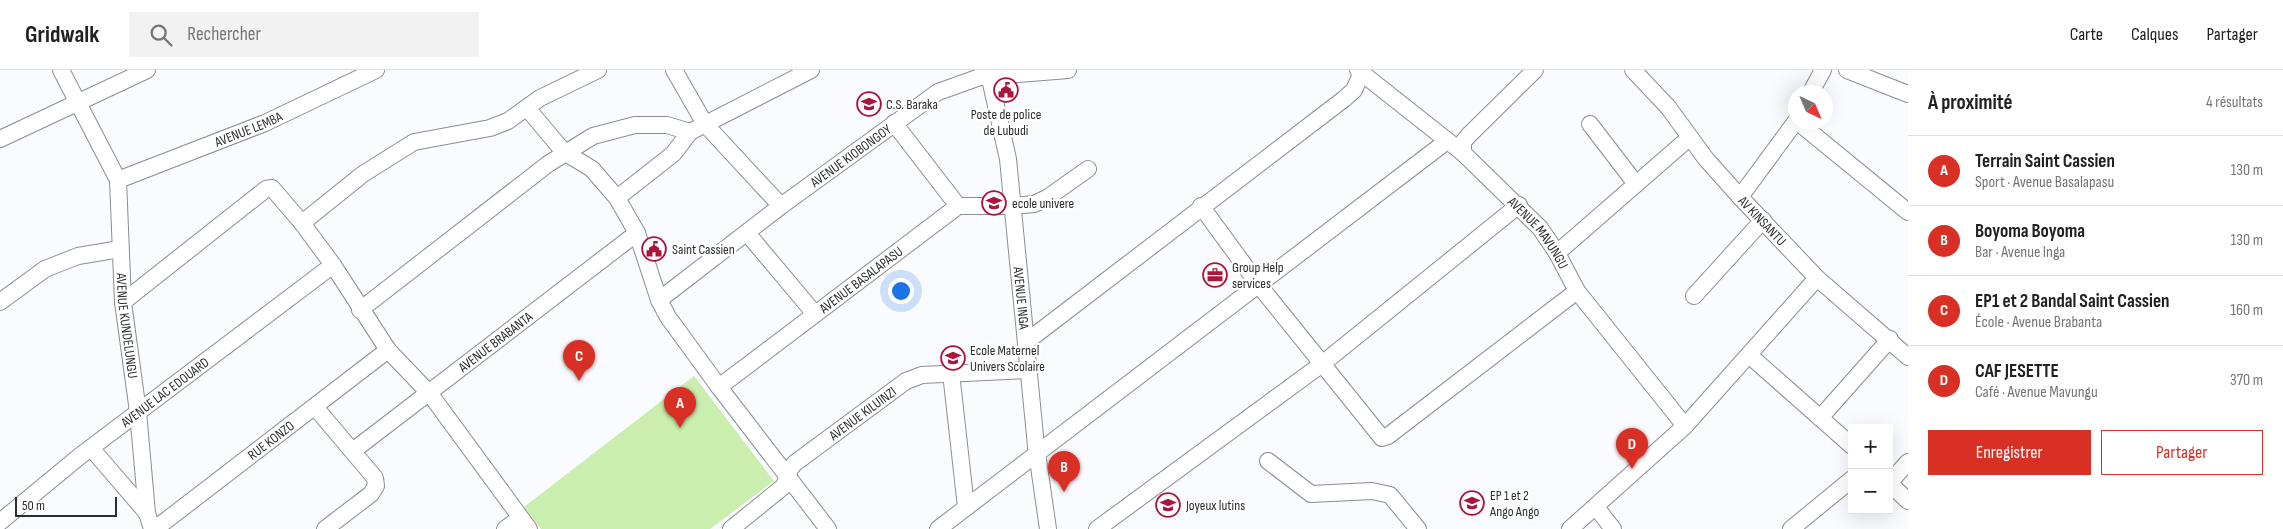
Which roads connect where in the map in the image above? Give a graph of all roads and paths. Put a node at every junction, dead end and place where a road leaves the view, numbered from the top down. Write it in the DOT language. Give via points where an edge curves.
graph roads {
  1 [pos="61,70"];
  2 [pos="147,70"];
  3 [pos="376,70"];
  4 [pos="598,70"];
  5 [pos="674,70"];
  6 [pos="811,70"];
  7 [pos="1068,70"];
  8 [pos="1535,70"];
  9 [pos="1633,70"];
  10 [pos="1823,70"];
  11 [pos="1847,70"];
  12 [pos="1360,71"];
  13 [pos="989,73"];
  14 [pos="1815,85"];
  15 [pos="1907,90"];
  16 [pos="78,102"];
  17 [pos="526,108"];
  18 [pos="894,123"];
  19 [pos="705,124"];
  20 [pos="1590,124"];
  21 [pos="1791,130"];
  22 [pos="1807,130"];
  23 [pos="690,132"];
  24 [pos="1689,138"];
  25 [pos="0,139"];
  26 [pos="1447,141"];
  27 [pos="564,152"];
  28 [pos="1463,153"];
  29 [pos="1088,169"];
  30 [pos="118,180"];
  31 [pos="1636,184"];
  32 [pos="1740,197"];
  33 [pos="617,198"];
  34 [pos="1519,205"];
  35 [pos="781,206"];
  36 [pos="958,206"];
  37 [pos="1013,206"];
  38 [pos="1201,206"];
  39 [pos="1908,212"];
  40 [pos="1763,220"];
  41 [pos="302,223"];
  42 [pos="747,232"];
  43 [pos="637,233"];
  44 [pos="120,249"];
  45 [pos="1557,253"];
  46 [pos="333,265"];
  47 [pos="1817,278"];
  48 [pos="1258,284"];
  49 [pos="1577,291"];
  50 [pos="2,296"];
  51 [pos="1694,296"];
  52 [pos="659,300"];
  53 [pos="123,302"];
  54 [pos="360,310"];
  55 [pos="815,314"];
  56 [pos="1890,340"];
  57 [pos="1026,342"];
  58 [pos="388,350"];
  59 [pos="1749,355"];
  60 [pos="1908,357"];
  61 [pos="1322,364"];
  62 [pos="1028,370"];
  63 [pos="951,373"];
  64 [pos="719,388"];
  65 [pos="430,394"];
  66 [pos="315,407"];
  67 [pos="138,412"];
  68 [pos="1820,418"];
  69 [pos="1686,426"];
  70 [pos="1848,442"];
  71 [pos="91,448"];
  72 [pos="354,450"];
  73 [pos="1036,452"];
  74 [pos="1268,461"];
  75 [pos="1908,462"];
  76 [pos="788,478"];
  77 [pos="1893,479"];
  78 [pos="1848,482"];
  79 [pos="1893,487"];
  80 [pos="1908,501"];
  81 [pos="966,507"];
  82 [pos="1596,507"];
  83 [pos="147,513"];
  84 [pos="0,522"];
  85 [pos="524,523"];
  86 [pos="154,529"];
  87 [pos="325,529"];
  88 [pos="505,529"];
  89 [pos="732,529"];
  90 [pos="828,529"];
  91 [pos="938,529"];
  92 [pos="1048,529"];
  93 [pos="1097,529"];
  94 [pos="1418,529"];
  95 [pos="1570,529"];
  96 [pos="1613,529"];
  97 [pos="1791,529"];
  1 -- 16 [label="street"];
  2 -- 16 [label="street"];
  3 -- 30 [label="street, AVENUE LEMBA" via="265,123"];
  4 -- 17 [label="street"];
  5 -- 19 [label="street"];
  6 -- 19 [label="street"];
  7 -- 13 [label="street, AVENUE KIOBONGOY"];
  8 -- 28 [label="street" via="1468,136 1463,142"];
  9 -- 24 [label="street, AV KINSANTU" via="1668,107"];
  10 -- 14 [label="street"];
  11 -- 15 [label="street"];
  12 -- 26 [label="street, AVENUE MAVUNGU"];
  12 -- 38 [label="street" via="1354,90 1344,99"];
  13 -- 18 [label="street, AVENUE KIOBONGOY" via="938,92"];
  13 -- 37 [label="street, AVENUE INGA" via="1008,159"];
  16 -- 25 [label="street"];
  16 -- 30 [label="street"];
  17 -- 27 [label="street"];
  17 -- 41 [label="street" via="508,122 490,128 414,142 363,174"];
  18 -- 35 [label="street, AVENUE KIOBONGOY"];
  18 -- 36 [label="street"];
  19 -- 23 [label="street"];
  19 -- 35 [label="street"];
  20 -- 31 [label="street"];
  21 -- 32 [label="street"];
  22 -- 39 [label="street"];
  23 -- 27 [label="street" via="667,125 634,124 593,136"];
  23 -- 33 [label="street" via="674,154"];
  24 -- 31 [label="street"];
  24 -- 32 [label="street, AV KINSANTU"];
  26 -- 28 [label="street, AVENUE MAVUNGU"];
  26 -- 48 [label="street"];
  27 -- 33 [label="street" via="592,169"];
  27 -- 54 [label="street"];
  28 -- 34 [label="street, AVENUE MAVUNGU"];
  29 -- 37 [label="street" via="1041,201"];
  30 -- 44 [label="street, AVENUE KUNDELUNGU"];
  31 -- 45 [label="street"];
  32 -- 40 [label="street, AV KINSANTU"];
  33 -- 43 [label="street"];
  34 -- 45 [label="street, AVENUE MAVUNGU"];
  34 -- 61 [label="street"];
  35 -- 42 [label="street, AVENUE KIOBONGOY"];
  36 -- 37 [label="street"];
  36 -- 55 [label="street, AVENUE BASALAPASU"];
  37 -- 57 [label="street, AVENUE INGA"];
  38 -- 48 [label="street"];
  38 -- 57 [label="street"];
  40 -- 47 [label="street, AV KINSANTU"];
  40 -- 51 [label="street"];
  41 -- 46 [label="street"];
  41 -- 53 [label="street" via="276,191 266,189"];
  42 -- 52 [label="street, AVENUE KIOBONGOY"];
  42 -- 55 [label="street"];
  43 -- 52 [label="street"];
  43 -- 65 [label="street, AVENUE BRABANTA"];
  44 -- 50 [label="street" via="78,256 45,269"];
  44 -- 53 [label="street, AVENUE KUNDELUNGU"];
  45 -- 49 [label="street, AVENUE MAVUNGU"];
  46 -- 54 [label="street"];
  46 -- 67 [label="street, AVENUE LAC EDOUARD"];
  47 -- 56 [label="street, AV KINSANTU"];
  47 -- 59 [label="street"];
  48 -- 61 [label="street"];
  48 -- 73 [label="street"];
  49 -- 61 [label="street" via="1382,438"];
  49 -- 69 [label="street, AVENUE MAVUNGU"];
  52 -- 64 [label="street"];
  53 -- 67 [label="street, AVENUE KUNDELUNGU"];
  54 -- 58 [label="street"];
  55 -- 64 [label="street, AVENUE BASALAPASU"];
  56 -- 60 [label="street, AV KINSANTU"];
  56 -- 68 [label="street"];
  57 -- 62 [label="street, AVENUE INGA"];
  58 -- 65 [label="street"];
  58 -- 66 [label="street, RUE KONZO"];
  59 -- 68 [label="street"];
  59 -- 69 [label="street"];
  61 -- 93 [label="street"];
  62 -- 63 [label="street, AVENUE KILUINZI"];
  62 -- 73 [label="street, AVENUE INGA"];
  63 -- 76 [label="street, AVENUE KILUINZI" via="922,375 898,386 795,463"];
  63 -- 81 [label="street"];
  64 -- 76 [label="street"];
  65 -- 72 [label="street, AVENUE BRABANTA"];
  65 -- 85 [label="street"];
  66 -- 72 [label="street"];
  66 -- 86 [label="street, RUE KONZO"];
  67 -- 71 [label="street, AVENUE LAC EDOUARD"];
  67 -- 83 [label="street, AVENUE KUNDELUNGU"];
  68 -- 70 [label="street"];
  69 -- 82 [label="street"];
  71 -- 83 [label="street"];
  71 -- 84 [label="street, AVENUE LAC EDOUARD"];
  72 -- 87 [label="street" via="375,478 376,486 371,494"];
  73 -- 81 [label="street"];
  73 -- 92 [label="street, AVENUE INGA"];
  74 -- 94 [label="street" via="1311,494 1372,492 1390,495"];
  75 -- 77 [label="street"];
  76 -- 89 [label="street, AVENUE KILUINZI" via="778,491"];
  76 -- 90 [label="street"];
  78 -- 97 [label="street"];
  79 -- 80 [label="street"];
  81 -- 91 [label="street"];
  82 -- 95 [label="street"];
  82 -- 96 [label="street"];
  83 -- 86 [label="street, AVENUE KUNDELUNGU"];
  85 -- 88 [label="street"];
}
